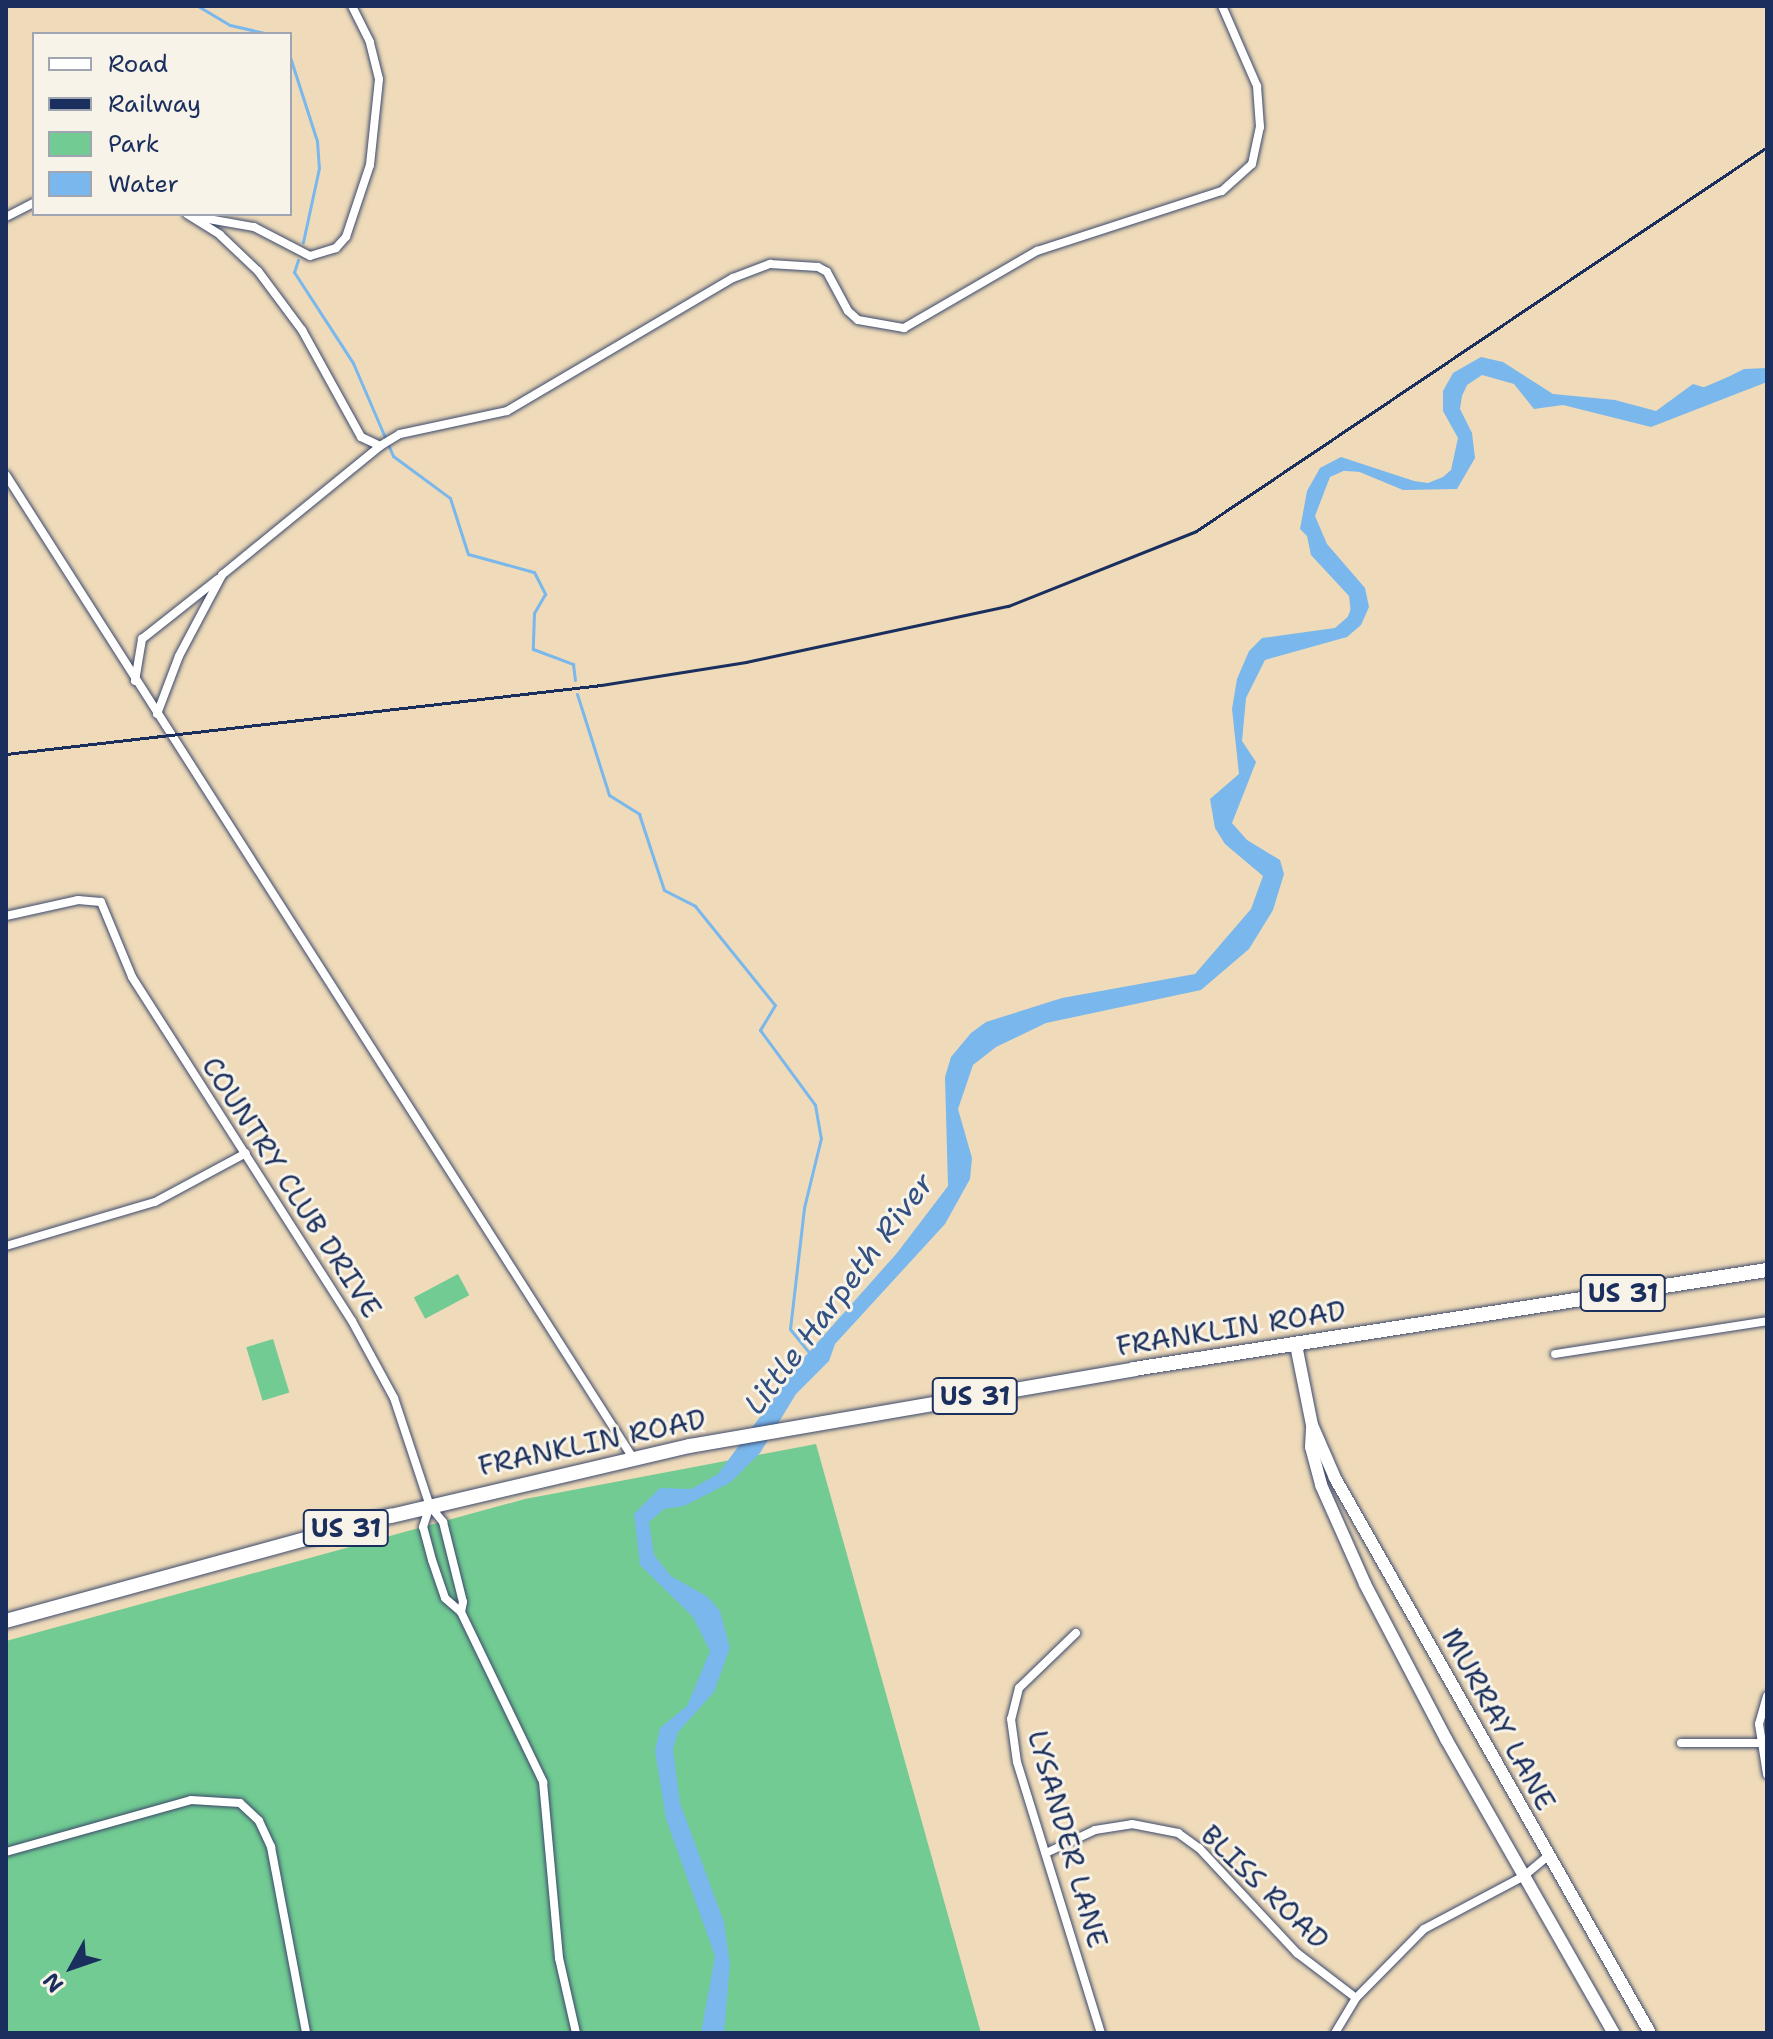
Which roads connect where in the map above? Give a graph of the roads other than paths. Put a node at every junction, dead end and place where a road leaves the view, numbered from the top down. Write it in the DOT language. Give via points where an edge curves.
graph roads {
  1 [pos="352,6"];
  2 [pos="1222,6"];
  3 [pos="32,204"];
  4 [pos="191,216"];
  5 [pos="195,216"];
  6 [pos="6,217"];
  7 [pos="380,446"];
  8 [pos="6,475"];
  9 [pos="222,575"];
  10 [pos="135,682"];
  11 [pos="157,714"];
  12 [pos="6,916"];
  13 [pos="246,1153"];
  14 [pos="6,1246"];
  15 [pos="1767,1270"];
  16 [pos="1767,1321"];
  17 [pos="1296,1345"];
  18 [pos="1555,1354"];
  19 [pos="1312,1425"];
  20 [pos="633,1458"];
  21 [pos="430,1506"];
  22 [pos="461,1612"];
  23 [pos="6,1621"];
  24 [pos="1076,1633"];
  25 [pos="1767,1696"];
  26 [pos="1681,1743"];
  27 [pos="1761,1743"];
  28 [pos="1767,1774"];
  29 [pos="6,1852"];
  30 [pos="1046,1853"];
  31 [pos="1548,1856"];
  32 [pos="1524,1876"];
  33 [pos="1356,1998"];
  34 [pos="306,2033"];
  35 [pos="576,2033"];
  36 [pos="1101,2033"];
  37 [pos="1335,2033"];
  38 [pos="1614,2033"];
  39 [pos="1650,2033"];
  1 -- 5 [label="street" via="370,42 379,79 370,165 346,237 336,248 310,256 254,227"];
  2 -- 7 [label="street" via="1257,86 1260,127 1252,164 1222,191 1037,251 904,328 858,320 827,272 818,267 770,264 733,278 507,411 400,434"];
  3 -- 6 [label="street"];
  4 -- 7 [label="street" via="258,271 302,330 361,437"];
  7 -- 9 [label="street"];
  8 -- 10 [label="street"];
  9 -- 10 [label="street" via="142,639"];
  9 -- 11 [label="street" via="179,656"];
  10 -- 11 [label="street"];
  11 -- 20 [label="street"];
  12 -- 13 [label="street, COUNTRY CLUB DRIVE" via="98,900 132,977"];
  13 -- 14 [label="street" via="155,1202"];
  13 -- 21 [label="street, COUNTRY CLUB DRIVE" via="372,1355 402,1417"];
  15 -- 17 [label="main road, FRANKLIN ROAD / US 31"];
  16 -- 18 [label="street"];
  17 -- 19 [label="main road, MURRAY LANE"];
  17 -- 20 [label="main road, FRANKLIN ROAD / US 31"];
  19 -- 31 [label="main road, MURRAY LANE" via="1335,1478"];
  19 -- 32 [label="main road, MURRAY LANE" via="1311,1447 1337,1526 1446,1739"];
  20 -- 21 [label="main road, FRANKLIN ROAD / US 31"];
  21 -- 22 [label="street, COUNTRY CLUB DRIVE" via="443,1522"];
  21 -- 22 [label="street, COUNTRY CLUB DRIVE" via="423,1527 432,1560 445,1598"];
  21 -- 23 [label="main road, FRANKLIN ROAD / US 31"];
  22 -- 35 [label="street, COUNTRY CLUB DRIVE" via="543,1782 559,1958"];
  24 -- 30 [label="street, LYSANDER LANE" via="1019,1688 1011,1719 1017,1762"];
  25 -- 27 [label="street" via="1759,1724"];
  26 -- 27 [label="street"];
  27 -- 28 [label="street"];
  29 -- 34 [label="street" via="191,1800 240,1803 259,1821 271,1847"];
  30 -- 33 [label="street, BLISS ROAD" via="1095,1830 1132,1824 1178,1833 1199,1848 1297,1953"];
  30 -- 36 [label="street, LYSANDER LANE"];
  31 -- 32 [label="street"];
  31 -- 39 [label="main road, MURRAY LANE"];
  32 -- 33 [label="street" via="1424,1929"];
  32 -- 38 [label="main road, MURRAY LANE"];
  33 -- 37 [label="street"];
}
